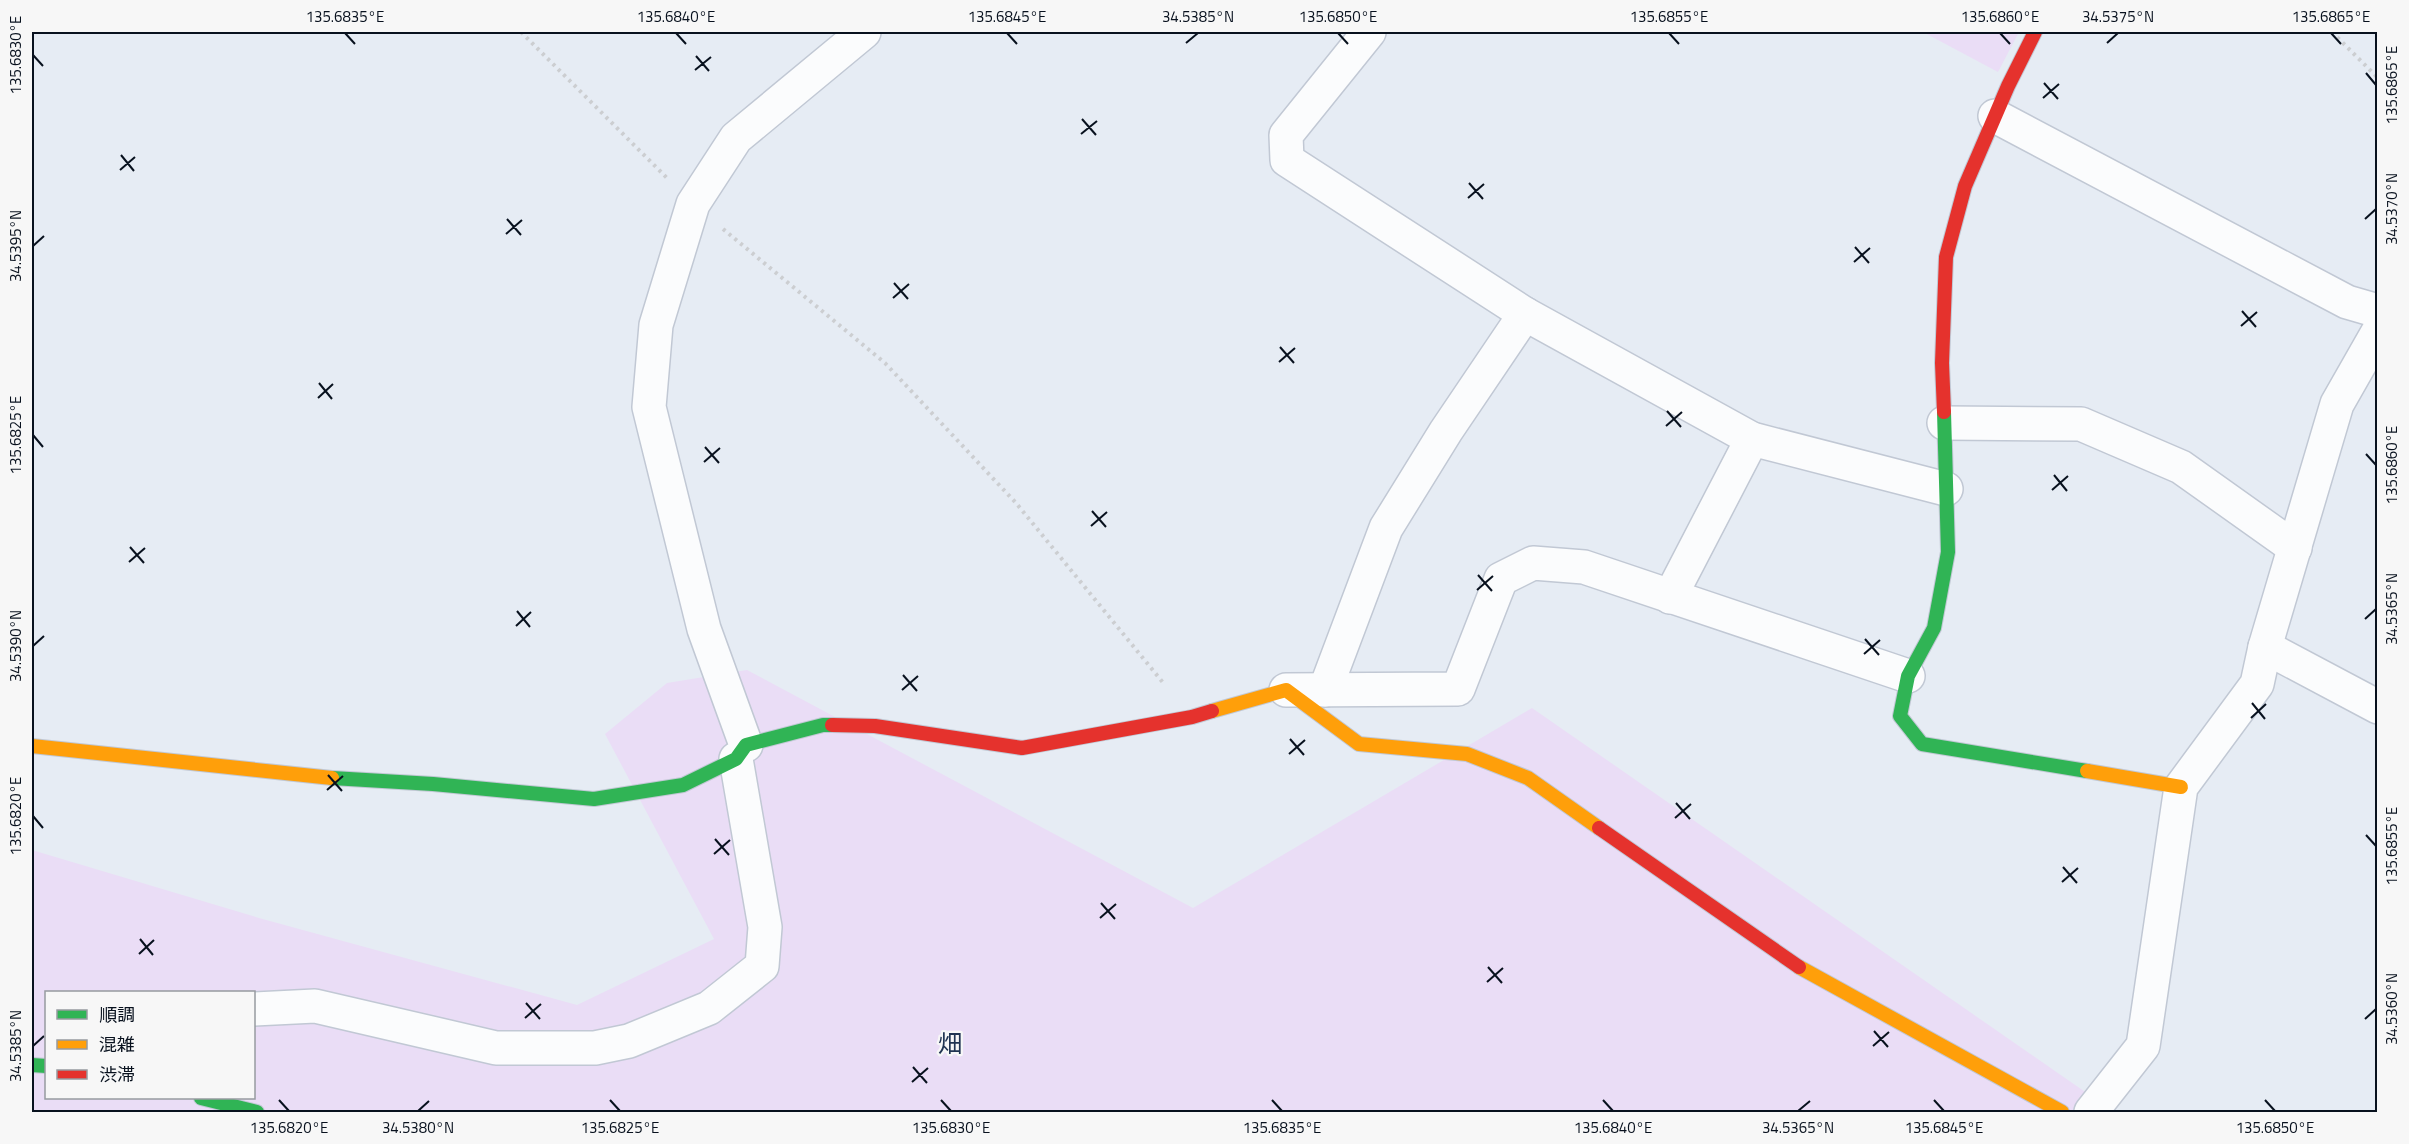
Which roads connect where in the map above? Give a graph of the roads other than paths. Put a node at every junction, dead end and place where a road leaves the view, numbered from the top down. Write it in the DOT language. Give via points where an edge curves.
graph roads {
  1 [pos="864,32"];
  2 [pos="1369,32"];
  3 [pos="2035,32"];
  4 [pos="1995,116"];
  5 [pos="2378,311"];
  6 [pos="1525,315"];
  7 [pos="2378,332"];
  8 [pos="1944,423"];
  9 [pos="1752,439"];
  10 [pos="1946,489"];
  11 [pos="2295,548"];
  12 [pos="1670,597"];
  13 [pos="2265,646"];
  14 [pos="1908,676"];
  15 [pos="1286,690"];
  16 [pos="1325,690"];
  17 [pos="2378,707"];
  18 [pos="32,746"];
  19 [pos="741,752"];
  20 [pos="2181,787"];
  21 [pos="255,1009"];
  22 [pos="205,1099"];
  23 [pos="257,1113"];
  24 [pos="2062,1113"];
  25 [pos="2091,1113"];
  1 -- 19 [label="street" via="736,138 693,204 656,325 649,406 704,629"];
  2 -- 6 [label="street" via="1286,135 1287,160"];
  3 -- 4 [label="main road"];
  4 -- 5 [label="street" via="2347,302"];
  4 -- 8 [label="main road" via="1965,186 1946,256"];
  6 -- 9 [label="street"];
  6 -- 16 [label="street" via="1386,528"];
  7 -- 11 [label="street" via="2337,404"];
  8 -- 10 [label="main road"];
  8 -- 11 [label="street" via="2081,424 2181,467"];
  9 -- 10 [label="street"];
  9 -- 12 [label="street"];
  10 -- 14 [label="main road" via="1948,552 1934,628"];
  11 -- 13 [label="street"];
  12 -- 14 [label="street"];
  12 -- 16 [label="street" via="1584,567 1533,563 1501,579 1458,689"];
  13 -- 17 [label="street"];
  13 -- 20 [label="street" via="2257,684"];
  14 -- 20 [label="main road" via="1900,716 1922,744"];
  15 -- 16 [label="street"];
  15 -- 19 [label="main road" via="1192,717 1022,748 875,726 823,725"];
  15 -- 24 [label="main road" via="1359,744 1467,754 1528,778 1785,959"];
  18 -- 19 [label="main road" via="322,777 594,799 683,785"];
  19 -- 21 [label="street" via="765,927 762,966 709,1008 629,1041 595,1048 496,1048 315,1006"];
  20 -- 25 [label="street" via="2143,1046"];
  22 -- 23 [label="main road"];
}
